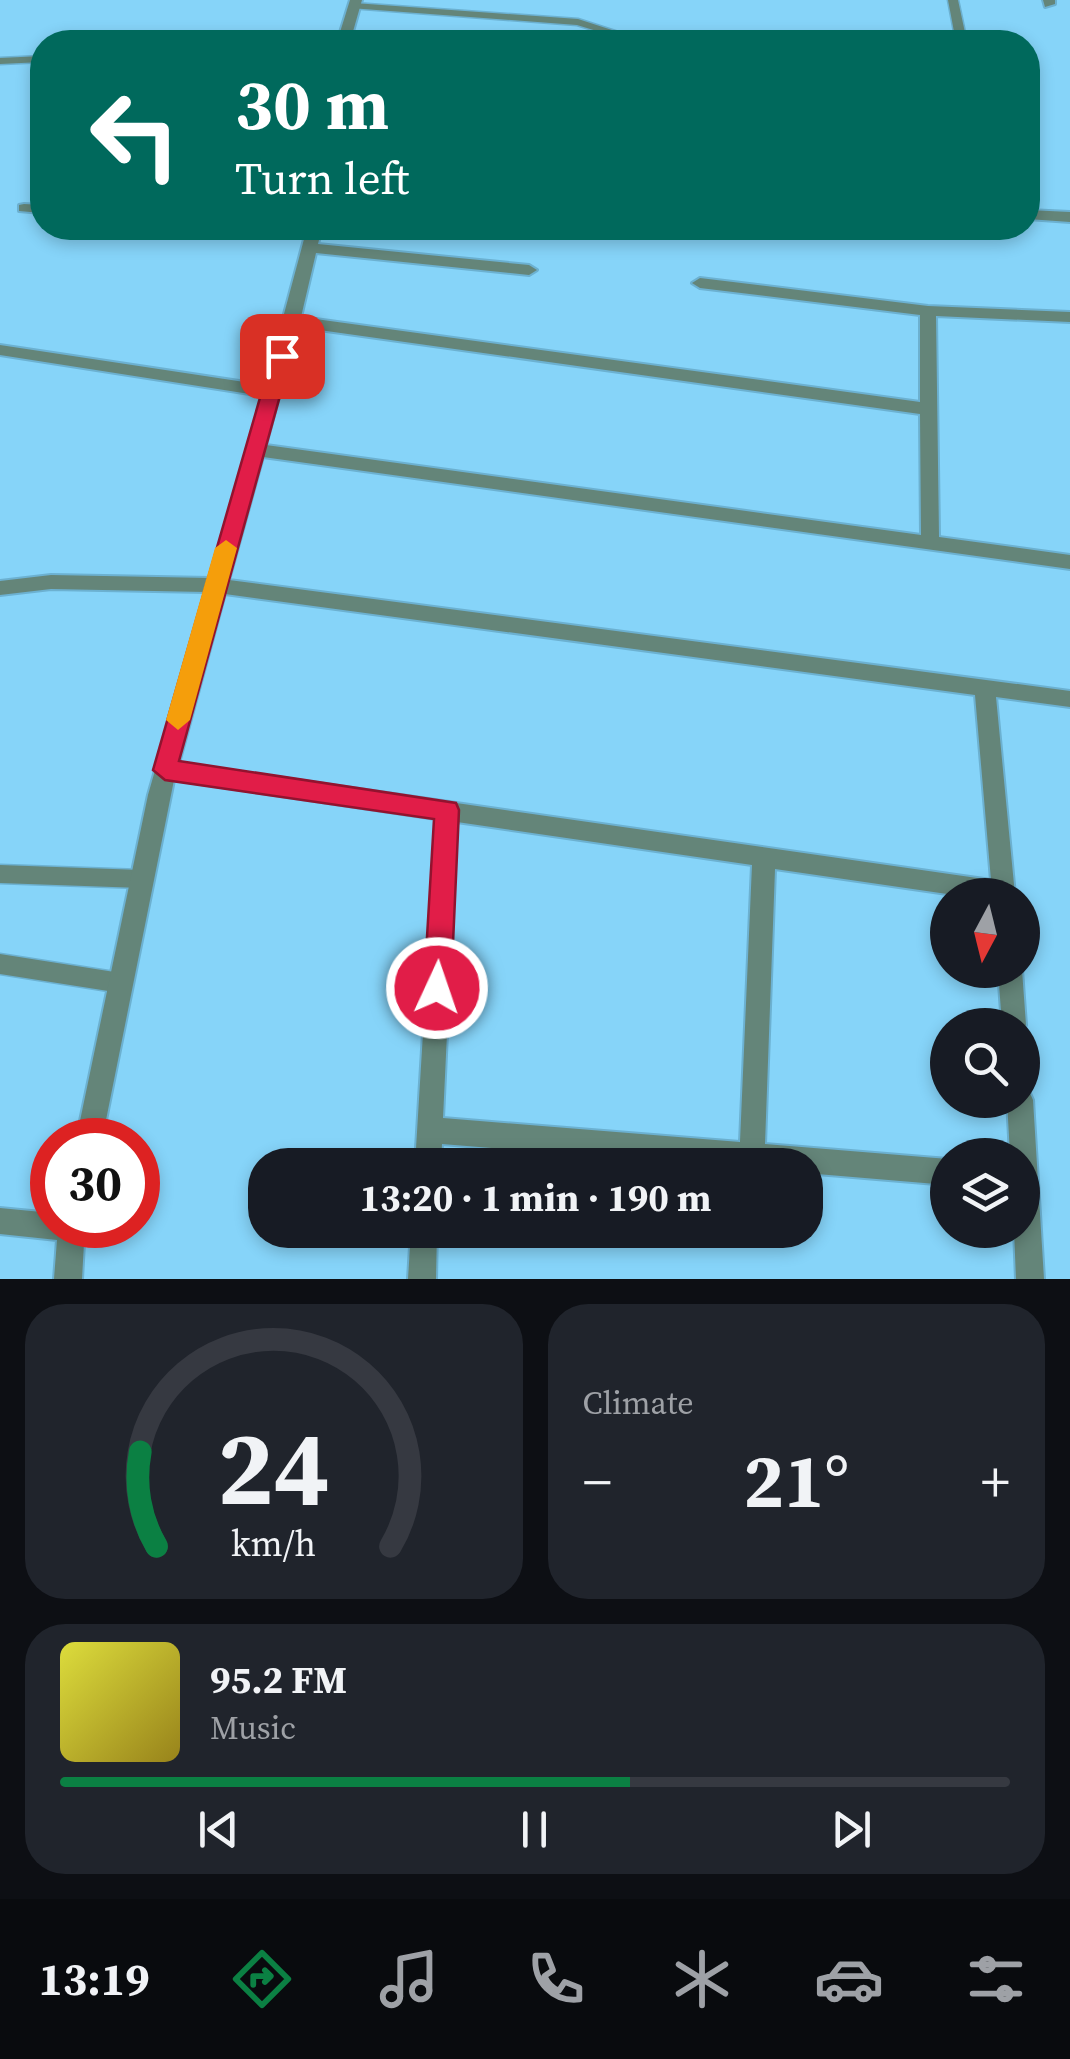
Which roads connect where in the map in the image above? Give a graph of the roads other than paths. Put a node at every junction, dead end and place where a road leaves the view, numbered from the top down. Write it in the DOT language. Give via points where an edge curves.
graph roads {
  1 [pos="416,0"];
  2 [pos="953,0"];
  3 [pos="355,3"];
  4 [pos="578,12"];
  5 [pos="347,30"];
  6 [pos="604,30"];
  7 [pos="959,30"];
  8 [pos="30,60"];
  9 [pos="0,61"];
  10 [pos="24,208"];
  11 [pos="30,208"];
  12 [pos="1040,216"];
  13 [pos="1070,217"];
  14 [pos="311,240"];
  15 [pos="325,240"];
  16 [pos="529,270"];
  17 [pos="700,283"];
  18 [pos="928,311"];
  19 [pos="1070,316"];
  20 [pos="292,321"];
  21 [pos="0,350"];
  22 [pos="271,392"];
  23 [pos="929,409"];
  24 [pos="255,450"];
  25 [pos="930,542"];
  26 [pos="1070,562"];
  27 [pos="215,585"];
  28 [pos="0,588"];
  29 [pos="984,686"];
  30 [pos="1070,700"];
  31 [pos="165,770"];
  32 [pos="447,810"];
  33 [pos="764,856"];
  34 [pos="0,874"];
  35 [pos="1003,878"];
  36 [pos="141,879"];
  37 [pos="930,882"];
  38 [pos="0,964"];
  39 [pos="121,983"];
  40 [pos="93,1118"];
  41 [pos="430,1130"];
  42 [pos="429,1148"];
  43 [pos="653,1148"];
  44 [pos="752,1148"];
  45 [pos="823,1162"];
  46 [pos="930,1171"];
  47 [pos="0,1221"];
  48 [pos="30,1224"];
  49 [pos="70,1248"];
  50 [pos="423,1248"];
  51 [pos="1028,1248"];
  52 [pos="68,1279"];
  53 [pos="422,1279"];
  54 [pos="1030,1279"];
  1 -- 4 [label="lane"];
  2 -- 7 [label="lane"];
  3 -- 5 [label="street"];
  3 -- 6 [label="lane" via="578,22"];
  8 -- 9 [label="lane"];
  10 -- 11 [label="street"];
  12 -- 13 [label="street"];
  14 -- 20 [label="street"];
  15 -- 16 [label="street"];
  17 -- 18 [label="street"];
  18 -- 19 [label="street"];
  18 -- 23 [label="street"];
  20 -- 22 [label="street"];
  20 -- 23 [label="street"];
  21 -- 22 [label="street"];
  22 -- 24 [label="street"];
  23 -- 25 [label="street"];
  24 -- 25 [label="street"];
  24 -- 27 [label="street"];
  25 -- 26 [label="street"];
  27 -- 28 [label="street" via="51,582"];
  27 -- 29 [label="street"];
  27 -- 31 [label="street"];
  29 -- 30 [label="street"];
  29 -- 35 [label="street"];
  31 -- 32 [label="street"];
  31 -- 36 [label="street"];
  32 -- 33 [label="street"];
  32 -- 41 [label="street"];
  33 -- 37 [label="street"];
  33 -- 44 [label="street"];
  34 -- 36 [label="lane"];
  36 -- 39 [label="street"];
  38 -- 39 [label="lane"];
  39 -- 40 [label="street"];
  41 -- 42 [label="street"];
  41 -- 43 [label="street"];
  45 -- 46 [label="street"];
  47 -- 48 [label="street"];
  49 -- 52 [label="street"];
  50 -- 53 [label="street"];
  51 -- 54 [label="street"];
}
